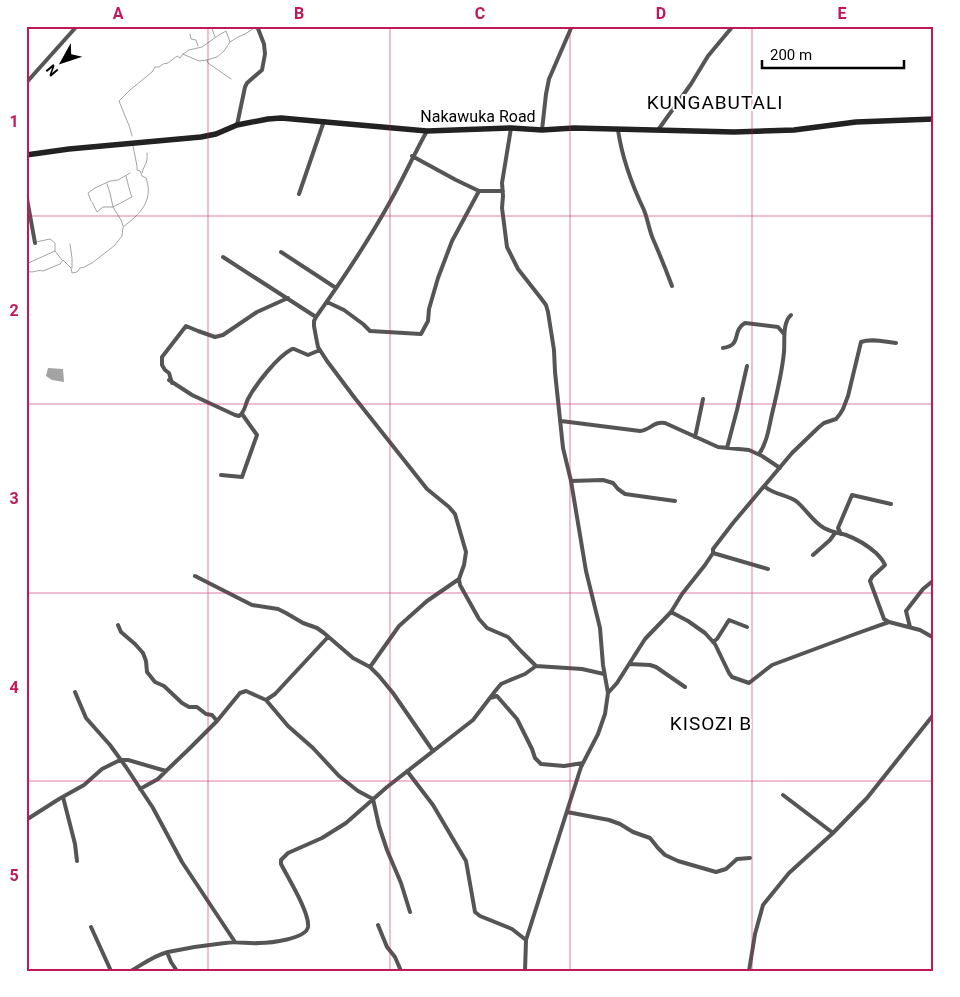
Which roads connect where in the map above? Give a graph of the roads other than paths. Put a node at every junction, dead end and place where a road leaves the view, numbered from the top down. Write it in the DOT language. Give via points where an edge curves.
graph roads {
  1 [pos="77,26"];
  2 [pos="257,26"];
  3 [pos="572,26"];
  4 [pos="733,26"];
  5 [pos="26,83"];
  6 [pos="934,119"];
  7 [pos="324,121"];
  8 [pos="237,125"];
  9 [pos="511,128"];
  10 [pos="542,130"];
  11 [pos="618,130"];
  12 [pos="658,130"];
  13 [pos="427,131"];
  14 [pos="26,155"];
  15 [pos="412,156"];
  16 [pos="479,191"];
  17 [pos="503,191"];
  18 [pos="26,193"];
  19 [pos="299,194"];
  20 [pos="35,243"];
  21 [pos="281,252"];
  22 [pos="223,258"];
  23 [pos="672,286"];
  24 [pos="336,288"];
  25 [pos="288,298"];
  26 [pos="327,302"];
  27 [pos="791,315"];
  28 [pos="316,317"];
  29 [pos="784,334"];
  30 [pos="896,343"];
  31 [pos="722,348"];
  32 [pos="320,350"];
  33 [pos="746,366"];
  34 [pos="703,399"];
  35 [pos="242,414"];
  36 [pos="561,421"];
  37 [pos="695,436"];
  38 [pos="727,448"];
  39 [pos="759,454"];
  40 [pos="780,468"];
  41 [pos="221,475"];
  42 [pos="571,482"];
  43 [pos="764,487"];
  44 [pos="675,501"];
  45 [pos="891,504"];
  46 [pos="835,533"];
  47 [pos="841,534"];
  48 [pos="713,553"];
  49 [pos="813,555"];
  50 [pos="768,569"];
  51 [pos="195,576"];
  52 [pos="459,579"];
  53 [pos="934,580"];
  54 [pos="671,612"];
  55 [pos="889,622"];
  56 [pos="118,625"];
  57 [pos="747,627"];
  58 [pos="910,627"];
  59 [pos="328,636"];
  60 [pos="934,638"];
  61 [pos="713,642"];
  62 [pos="629,664"];
  63 [pos="536,666"];
  64 [pos="370,667"];
  65 [pos="604,674"];
  66 [pos="606,682"];
  67 [pos="617,682"];
  68 [pos="685,687"];
  69 [pos="75,692"];
  70 [pos="608,694"];
  71 [pos="489,699"];
  72 [pos="266,700"];
  73 [pos="934,714"];
  74 [pos="217,721"];
  75 [pos="433,751"];
  76 [pos="120,760"];
  77 [pos="583,763"];
  78 [pos="166,771"];
  79 [pos="407,771"];
  80 [pos="140,789"];
  81 [pos="783,795"];
  82 [pos="63,797"];
  83 [pos="373,799"];
  84 [pos="567,812"];
  85 [pos="26,820"];
  86 [pos="833,833"];
  87 [pos="750,858"];
  88 [pos="77,861"];
  89 [pos="410,912"];
  90 [pos="378,925"];
  91 [pos="91,926"];
  92 [pos="526,940"];
  93 [pos="235,942"];
  94 [pos="166,952"];
  95 [pos="111,971"];
  96 [pos="131,971"];
  97 [pos="177,971"];
  98 [pos="401,971"];
  99 [pos="525,971"];
  100 [pos="749,971"];
  1 -- 5 [label="street"];
  2 -- 8 [label="street" via="264,44 262,70 247,83"];
  3 -- 10 [label="street" via="550,80"];
  4 -- 12 [label="street" via="708,56"];
  6 -- 12 [label="main road, Nakawuka Road" via="856,122 794,130"];
  7 -- 8 [label="main road, Nakawuka Road" via="274,118"];
  7 -- 13 [label="main road, Nakawuka Road"];
  7 -- 19 [label="street"];
  8 -- 14 [label="main road, Nakawuka Road" via="201,137"];
  9 -- 10 [label="main road, Nakawuka Road"];
  9 -- 13 [label="main road, Nakawuka Road"];
  9 -- 17 [label="street"];
  10 -- 11 [label="main road, Nakawuka Road"];
  11 -- 12 [label="main road, Nakawuka Road"];
  11 -- 23 [label="street" via="638,199"];
  13 -- 15 [label="street"];
  15 -- 16 [label="street"];
  15 -- 24 [label="street" via="392,199"];
  16 -- 17 [label="street"];
  16 -- 26 [label="street" via="452,241 438,278 428,322 421,334 370,331 344,310"];
  17 -- 36 [label="street" via="507,247 548,312"];
  18 -- 20 [label="street"];
  21 -- 24 [label="street"];
  22 -- 25 [label="street"];
  24 -- 26 [label="street"];
  25 -- 28 [label="street"];
  25 -- 35 [label="street" via="257,312 223,336 215,337 186,326 162,357 162,365 169,373 170,381 235,415"];
  26 -- 28 [label="street"];
  27 -- 29 [label="street"];
  28 -- 32 [label="street" via="314,326"];
  29 -- 31 [label="street" via="778,327 745,323 739,328 734,344"];
  29 -- 39 [label="street" via="778,390"];
  30 -- 40 [label="street" via="861,342 848,396 840,414 819,427"];
  32 -- 35 [label="street" via="308,355 292,349 281,356 255,388"];
  32 -- 52 [label="street" via="427,489 452,510 466,552"];
  33 -- 38 [label="street"];
  34 -- 37 [label="street"];
  35 -- 41 [label="street" via="257,435 242,477"];
  36 -- 37 [label="street" via="640,431 659,422"];
  36 -- 42 [label="street"];
  37 -- 38 [label="street" via="718,448"];
  38 -- 39 [label="street"];
  39 -- 40 [label="street"];
  40 -- 43 [label="street"];
  42 -- 44 [label="street" via="604,480 625,494"];
  42 -- 65 [label="street" via="586,571 600,628"];
  43 -- 46 [label="street" via="791,498 818,524"];
  43 -- 48 [label="street"];
  45 -- 47 [label="street" via="852,495 838,528"];
  46 -- 47 [label="street"];
  46 -- 49 [label="street"];
  47 -- 55 [label="street" via="864,544 883,561 885,565 870,581 884,619"];
  48 -- 50 [label="street"];
  48 -- 54 [label="street"];
  51 -- 59 [label="street" via="252,605 278,609"];
  52 -- 63 [label="street" via="484,626 508,637"];
  52 -- 64 [label="street" via="399,626"];
  53 -- 58 [label="street" via="906,610"];
  54 -- 61 [label="street" via="688,621"];
  54 -- 62 [label="street" via="645,639"];
  55 -- 58 [label="street"];
  55 -- 61 [label="street" via="772,665 749,683 732,677"];
  56 -- 74 [label="street" via="143,654 147,672 155,682 182,703 212,715"];
  57 -- 61 [label="street" via="728,620"];
  58 -- 60 [label="street"];
  59 -- 64 [label="street" via="353,658"];
  59 -- 72 [label="street"];
  62 -- 67 [label="street"];
  62 -- 68 [label="street" via="650,664"];
  63 -- 65 [label="street"];
  63 -- 71 [label="street" via="501,684"];
  64 -- 75 [label="street" via="393,693"];
  65 -- 66 [label="street"];
  66 -- 67 [label="street"];
  66 -- 70 [label="street"];
  67 -- 70 [label="street"];
  69 -- 76 [label="street" via="86,718"];
  70 -- 77 [label="street" via="598,734"];
  71 -- 75 [label="street" via="473,720"];
  71 -- 77 [label="street" via="496,696 517,719 541,764 564,766"];
  72 -- 74 [label="street" via="246,691 240,693"];
  72 -- 83 [label="street" via="339,776"];
  73 -- 86 [label="street" via="882,780"];
  74 -- 78 [label="street"];
  75 -- 79 [label="street"];
  76 -- 78 [label="street"];
  76 -- 80 [label="street"];
  76 -- 82 [label="street"];
  77 -- 84 [label="street"];
  78 -- 80 [label="street"];
  79 -- 83 [label="street"];
  79 -- 92 [label="street" via="433,805 466,861 475,912 512,929"];
  80 -- 93 [label="street" via="182,862"];
  81 -- 86 [label="street"];
  82 -- 85 [label="street"];
  82 -- 88 [label="street"];
  83 -- 89 [label="street" via="379,826"];
  83 -- 93 [label="street" via="346,823 288,853 281,860 307,917 305,933 260,943"];
  84 -- 87 [label="street" via="620,824 650,838 665,855 716,872 726,869 738,859"];
  84 -- 92 [label="street"];
  86 -- 100 [label="street" via="789,873 763,905 754,934"];
  90 -- 98 [label="street" via="386,947"];
  91 -- 95 [label="street"];
  92 -- 99 [label="street"];
  93 -- 94 [label="street"];
  94 -- 96 [label="street"];
  94 -- 97 [label="street"];
}
